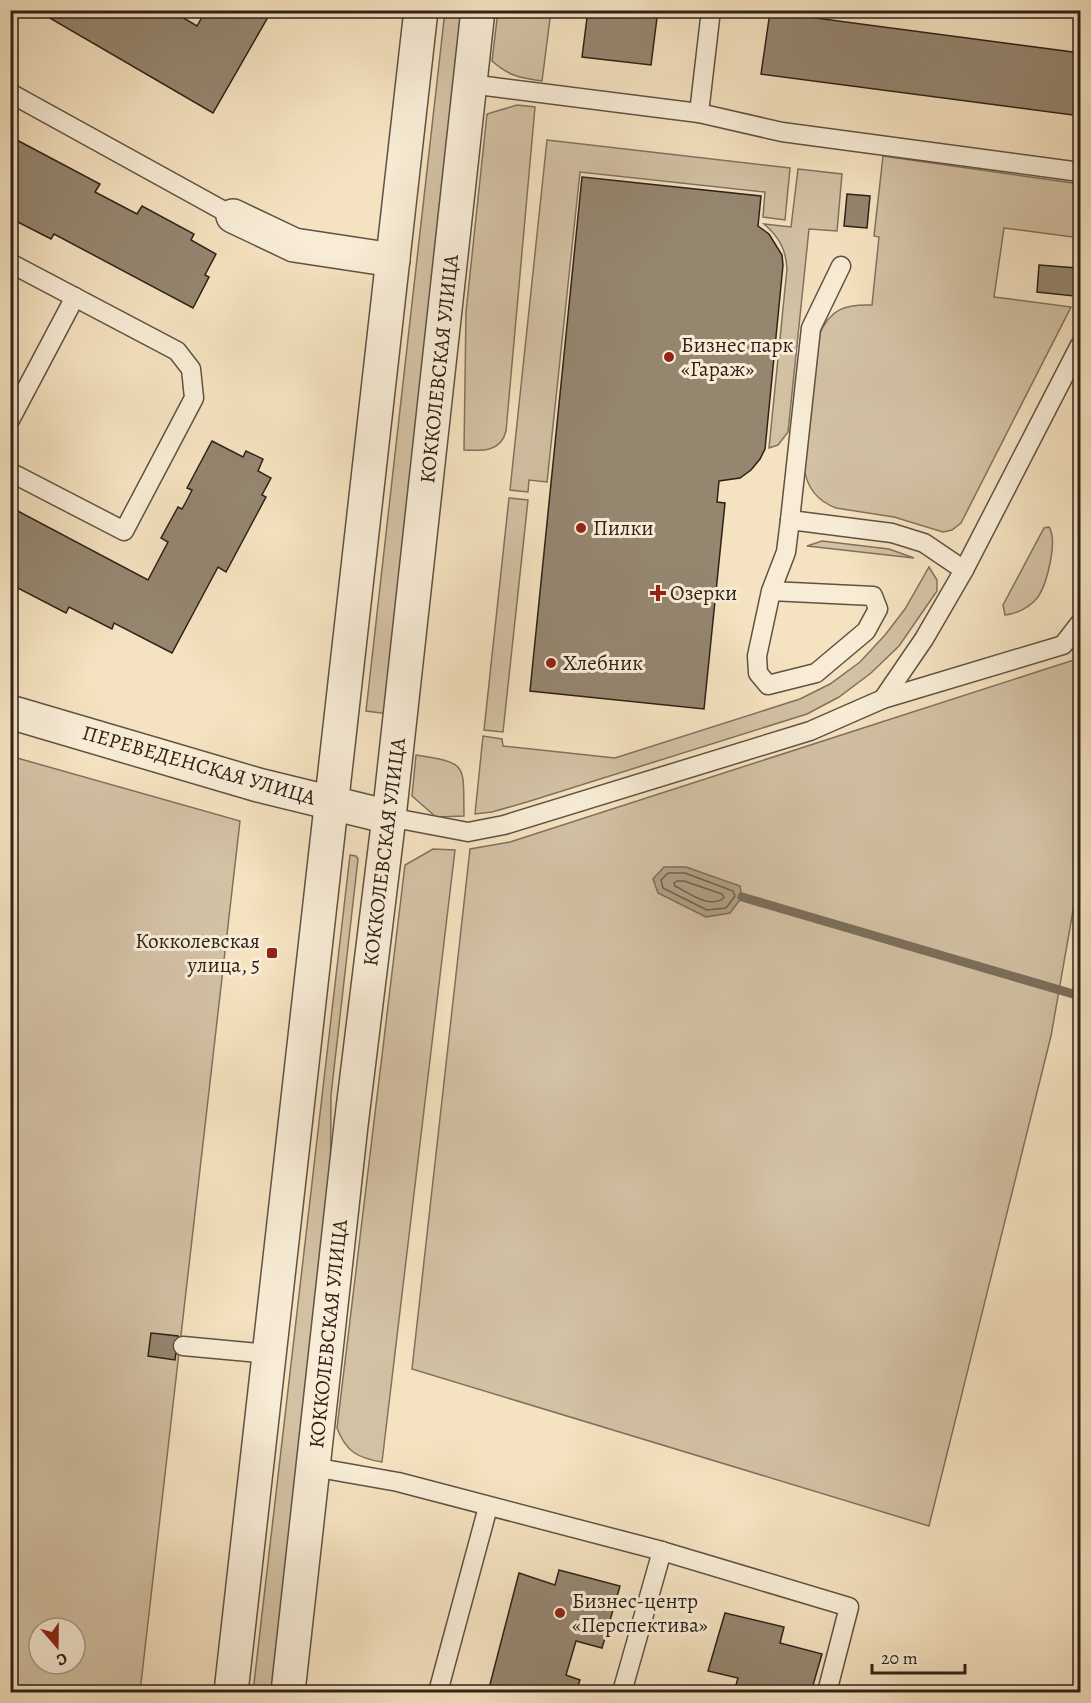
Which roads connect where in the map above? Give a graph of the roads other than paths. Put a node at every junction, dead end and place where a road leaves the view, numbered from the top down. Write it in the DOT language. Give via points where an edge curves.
graph roads {
  1 [pos="421,10"];
  2 [pos="478,10"];
  3 [pos="711,10"];
  4 [pos="470,84"];
  5 [pos="10,93"];
  6 [pos="699,113"];
  7 [pos="1080,172"];
  8 [pos="233,216"];
  9 [pos="393,260"];
  10 [pos="10,263"];
  11 [pos="841,266"];
  12 [pos="75,297"];
  13 [pos="1080,345"];
  14 [pos="10,420"];
  15 [pos="10,472"];
  16 [pos="790,520"];
  17 [pos="964,570"];
  18 [pos="771,591"];
  19 [pos="1080,623"];
  20 [pos="883,699"];
  21 [pos="10,712"];
  22 [pos="333,803"];
  23 [pos="389,817"];
  24 [pos="183,1346"];
  25 [pos="269,1354"];
  26 [pos="313,1467"];
  27 [pos="488,1507"];
  28 [pos="662,1551"];
  29 [pos="231,1692"];
  30 [pos="288,1692"];
  31 [pos="438,1692"];
  32 [pos="622,1692"];
  33 [pos="827,1692"];
  1 -- 9 [label="street"];
  2 -- 4 [label="street, КОККОЛЕВСКАЯ УЛИЦА"];
  3 -- 6 [label="lane"];
  4 -- 6 [label="lane"];
  4 -- 23 [label="street, КОККОЛЕВСКАЯ УЛИЦА"];
  5 -- 8 [label="lane"];
  6 -- 7 [label="lane" via="782,132"];
  8 -- 9 [label="street" via="294,245"];
  9 -- 22 [label="street"];
  10 -- 12 [label="lane"];
  11 -- 16 [label="lane" via="811,328"];
  12 -- 14 [label="lane"];
  12 -- 15 [label="lane" via="177,351 191,369 194,398 124,531"];
  13 -- 17 [label="lane"];
  16 -- 17 [label="lane" via="892,533 924,543"];
  16 -- 18 [label="lane" via="786,552"];
  17 -- 20 [label="lane"];
  18 -- 18 [label="lane" via="758,656 758,673 768,685 816,673 866,631 878,609 873,596"];
  19 -- 20 [label="lane" via="1063,645"];
  20 -- 23 [label="lane" via="810,731 504,825 468,832"];
  21 -- 22 [label="street, ПЕРЕВЕДЕНСКАЯ УЛИЦА" via="258,785"];
  22 -- 23 [label="street, ПЕРЕВЕДЕНСКАЯ УЛИЦА"];
  22 -- 25 [label="street"];
  23 -- 26 [label="street, КОККОЛЕВСКАЯ УЛИЦА"];
  24 -- 25 [label="lane"];
  25 -- 29 [label="street"];
  26 -- 27 [label="lane" via="398,1482"];
  26 -- 30 [label="street, КОККОЛЕВСКАЯ УЛИЦА"];
  27 -- 28 [label="lane"];
  27 -- 31 [label="lane"];
  28 -- 32 [label="lane"];
  28 -- 33 [label="lane" via="849,1607"];
}
